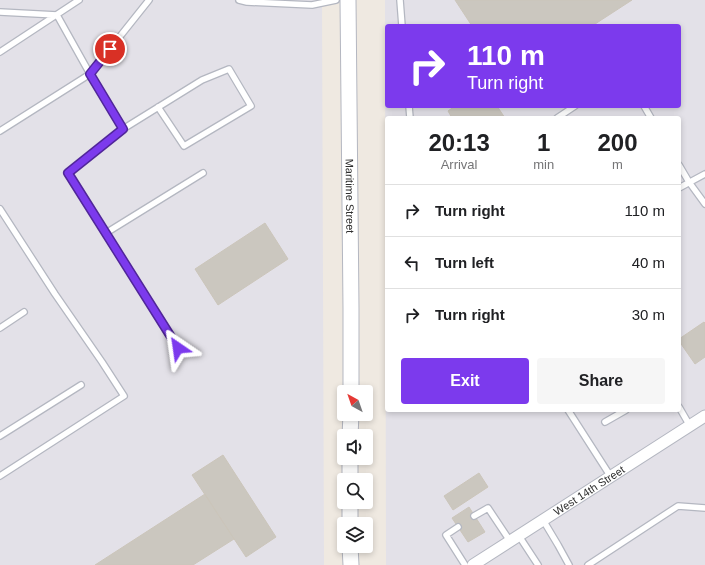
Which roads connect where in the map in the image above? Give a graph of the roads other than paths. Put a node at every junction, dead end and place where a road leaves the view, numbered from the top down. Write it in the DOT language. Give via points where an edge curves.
graph roads {
  1 [pos="79,0"];
  2 [pos="149,0"];
  3 [pos="239,0"];
  4 [pos="336,0"];
  5 [pos="348,0"];
  6 [pos="400,0"];
  7 [pos="0,12"];
  8 [pos="57,14"];
  9 [pos="402,24"];
  10 [pos="0,52"];
  11 [pos="90,74"];
  12 [pos="158,107"];
  13 [pos="572,108"];
  14 [pos="560,116"];
  15 [pos="123,129"];
  16 [pos="0,130"];
  17 [pos="681,168"];
  18 [pos="203,174"];
  19 [pos="705,174"];
  20 [pos="689,182"];
  21 [pos="681,187"];
  22 [pos="705,204"];
  23 [pos="0,209"];
  24 [pos="106,233"];
  25 [pos="24,312"];
  26 [pos="0,328"];
  27 [pos="178,348"];
  28 [pos="81,385"];
  29 [pos="351,385"];
  30 [pos="681,410"];
  31 [pos="569,412"];
  32 [pos="622,412"];
  33 [pos="705,416"];
  34 [pos="605,422"];
  35 [pos="690,426"];
  36 [pos="0,436"];
  37 [pos="0,476"];
  38 [pos="610,477"];
  39 [pos="705,508"];
  40 [pos="474,516"];
  41 [pos="543,520"];
  42 [pos="458,527"];
  43 [pos="514,539"];
  44 [pos="350,553"];
  45 [pos="351,565"];
  46 [pos="465,565"];
  47 [pos="473,565"];
  48 [pos="538,565"];
  49 [pos="569,565"];
  50 [pos="588,565"];
  1 -- 8 [label="lane"];
  2 -- 11 [label="lane"];
  3 -- 4 [label="lane" via="312,5"];
  5 -- 29 [label="main road, Maritime Street"];
  6 -- 9 [label="lane"];
  7 -- 8 [label="lane"];
  8 -- 10 [label="lane"];
  8 -- 11 [label="lane"];
  11 -- 15 [label="lane"];
  11 -- 16 [label="lane"];
  12 -- 12 [label="lane" via="202,80 229,69 251,106 184,146"];
  12 -- 15 [label="lane"];
  13 -- 14 [label="lane"];
  15 -- 24 [label="lane" via="68,173"];
  17 -- 20 [label="lane"];
  18 -- 24 [label="lane"];
  19 -- 20 [label="lane"];
  20 -- 21 [label="lane"];
  20 -- 22 [label="lane"];
  23 -- 37 [label="lane" via="124,396"];
  24 -- 27 [label="lane"];
  25 -- 26 [label="lane"];
  28 -- 36 [label="lane"];
  30 -- 35 [label="lane"];
  31 -- 38 [label="lane"];
  32 -- 34 [label="lane"];
  33 -- 35 [label="street, West 14th Street"];
  35 -- 38 [label="street, West 14th Street"];
  38 -- 41 [label="street, West 14th Street"];
  39 -- 50 [label="lane" via="678,506"];
  40 -- 43 [label="lane" via="488,508"];
  41 -- 43 [label="street, West 14th Street"];
  41 -- 49 [label="lane"];
  42 -- 46 [label="lane" via="446,535"];
  43 -- 47 [label="street, West 14th Street"];
  43 -- 48 [label="lane"];
  44 -- 45 [label="main road"];
}
